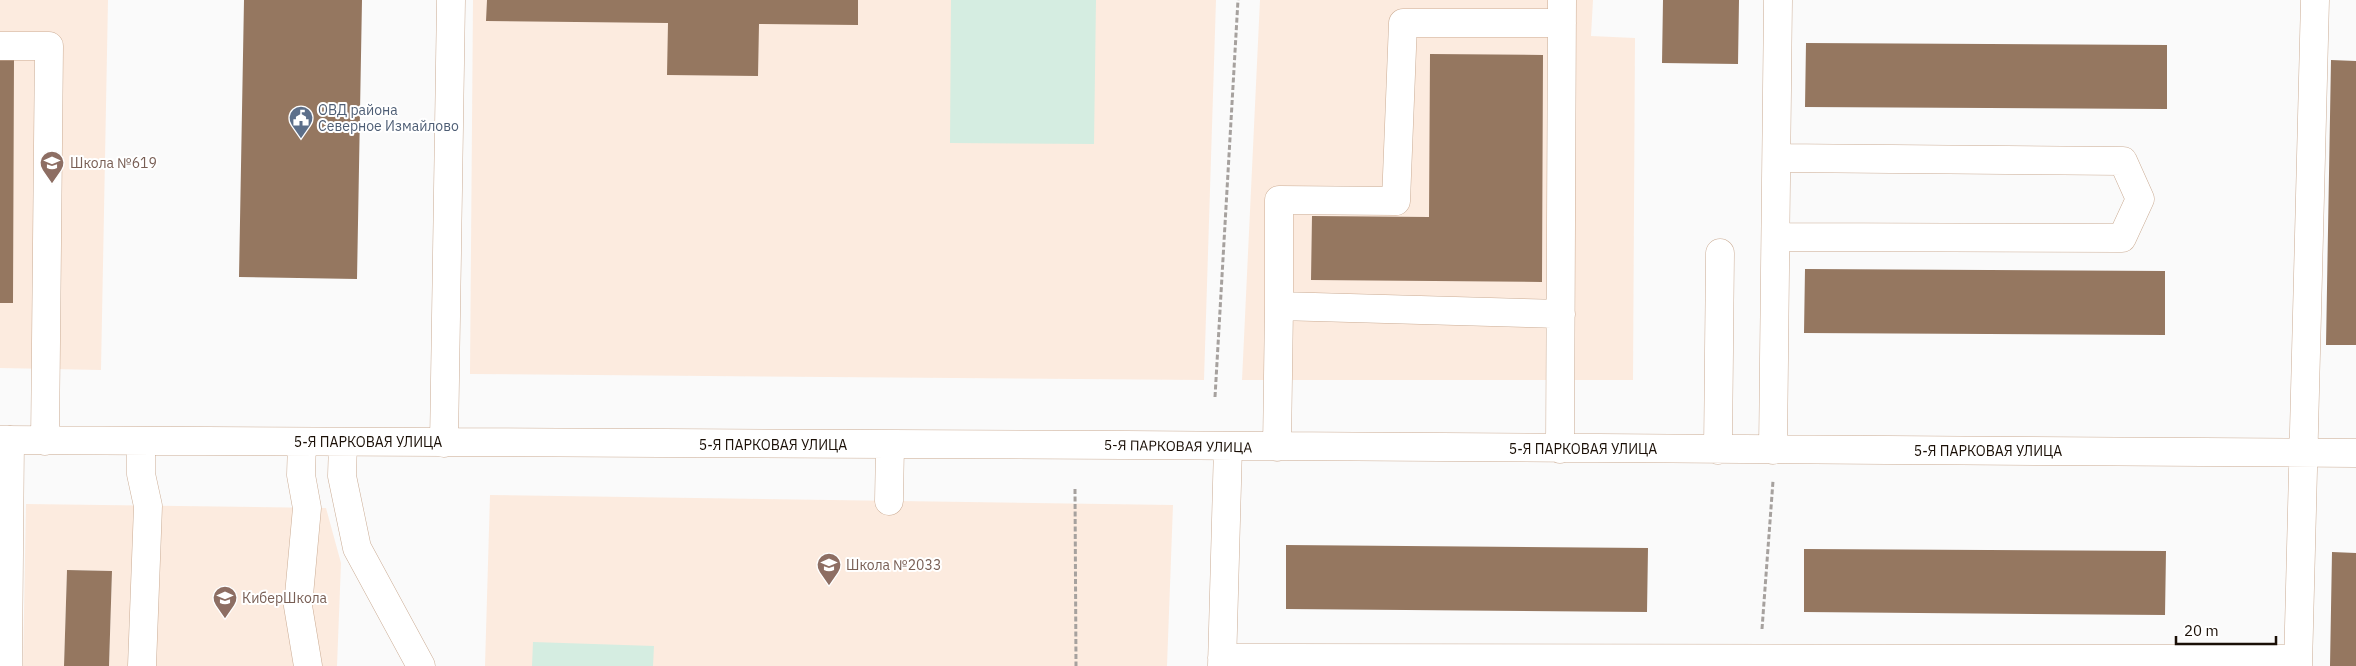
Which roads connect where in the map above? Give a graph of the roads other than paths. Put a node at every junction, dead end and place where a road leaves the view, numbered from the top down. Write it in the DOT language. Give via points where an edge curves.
graph roads {
  1 [pos="451,0"];
  2 [pos="1778,0"];
  3 [pos="2315,0"];
  4 [pos="1562,12"];
  5 [pos="0,46"];
  6 [pos="1778,158"];
  7 [pos="1776,236"];
  8 [pos="1720,253"];
  9 [pos="1278,306"];
  10 [pos="1561,314"];
  11 [pos="5,440"];
  12 [pos="45,441"];
  13 [pos="141,441"];
  14 [pos="302,442"];
  15 [pos="342,442"];
  16 [pos="444,443"];
  17 [pos="890,445"];
  18 [pos="1228,447"];
  19 [pos="1277,447"];
  20 [pos="1560,449"];
  21 [pos="1718,450"];
  22 [pos="1773,450"];
  23 [pos="2304,453"];
  24 [pos="2356,453"];
  25 [pos="889,501"];
  26 [pos="4,618"];
  27 [pos="1222,662"];
  28 [pos="2298,662"];
  29 [pos="8,666"];
  30 [pos="142,666"];
  31 [pos="308,666"];
  32 [pos="421,666"];
  1 -- 16 [label="street"];
  2 -- 6 [label="street"];
  3 -- 23 [label="street"];
  4 -- 9 [label="street" via="1402,23 1396,201 1279,200"];
  4 -- 10 [label="street"];
  5 -- 12 [label="street" via="49,46"];
  6 -- 7 [label="street"];
  6 -- 7 [label="street" via="2123,160 2140,199 2122,238"];
  7 -- 22 [label="street"];
  8 -- 21 [label="street"];
  9 -- 10 [label="street"];
  9 -- 19 [label="street"];
  10 -- 20 [label="street"];
  11 -- 12 [label="street, 5-Я ПАРКОВАЯ УЛИЦА"];
  11 -- 26 [label="street"];
  12 -- 13 [label="street, 5-Я ПАРКОВАЯ УЛИЦА"];
  13 -- 14 [label="street, 5-Я ПАРКОВАЯ УЛИЦА"];
  13 -- 30 [label="street" via="141,474 148,506"];
  14 -- 15 [label="street, 5-Я ПАРКОВАЯ УЛИЦА"];
  14 -- 31 [label="street" via="301,475 307,508 298,606"];
  15 -- 16 [label="street, 5-Я ПАРКОВАЯ УЛИЦА"];
  15 -- 32 [label="street" via="342,476 357,548"];
  16 -- 17 [label="street, 5-Я ПАРКОВАЯ УЛИЦА"];
  17 -- 18 [label="street, 5-Я ПАРКОВАЯ УЛИЦА"];
  17 -- 25 [label="street"];
  18 -- 19 [label="street, 5-Я ПАРКОВАЯ УЛИЦА"];
  18 -- 27 [label="street"];
  19 -- 20 [label="street, 5-Я ПАРКОВАЯ УЛИЦА"];
  20 -- 21 [label="street, 5-Я ПАРКОВАЯ УЛИЦА"];
  21 -- 22 [label="street, 5-Я ПАРКОВАЯ УЛИЦА"];
  22 -- 23 [label="street, 5-Я ПАРКОВАЯ УЛИЦА"];
  23 -- 24 [label="street, 5-Я ПАРКОВАЯ УЛИЦА"];
  23 -- 28 [label="street"];
  26 -- 29 [label="street"];
  27 -- 28 [label="street" via="1759,658"];
}
